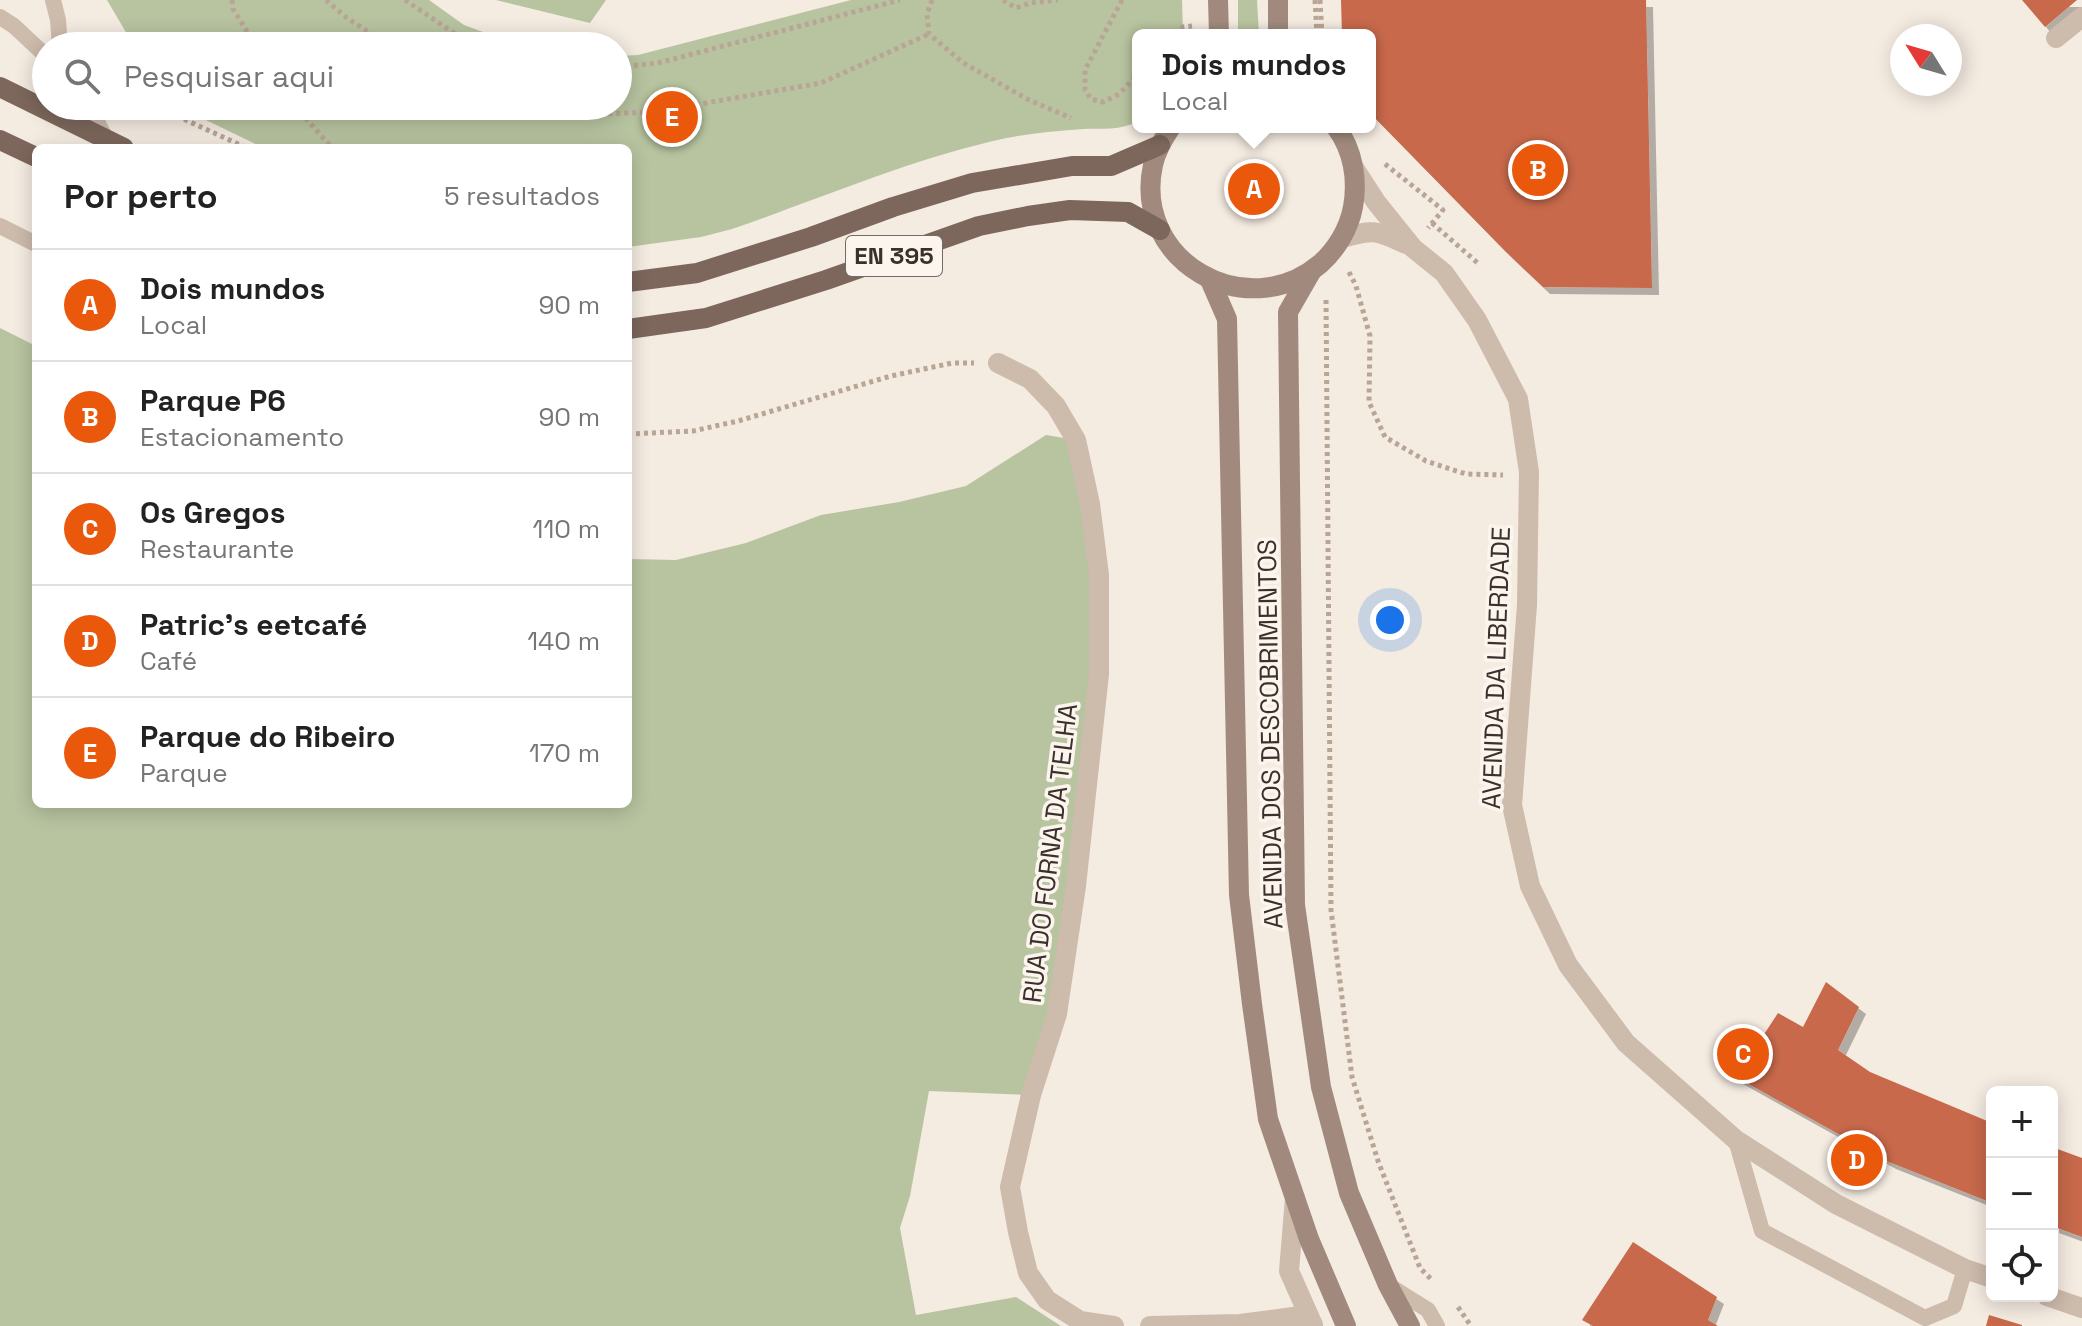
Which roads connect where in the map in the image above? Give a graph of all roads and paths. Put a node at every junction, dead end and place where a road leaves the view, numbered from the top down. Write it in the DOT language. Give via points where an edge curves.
graph roads {
  1 [pos="53,0"];
  2 [pos="232,0"];
  3 [pos="326,0"];
  4 [pos="405,0"];
  5 [pos="900,0"];
  6 [pos="932,0"];
  7 [pos="1003,0"];
  8 [pos="1058,0"];
  9 [pos="1122,0"];
  10 [pos="1218,0"];
  11 [pos="1278,0"];
  12 [pos="1317,0"];
  13 [pos="0,9"];
  14 [pos="2082,17"];
  15 [pos="5,21"];
  16 [pos="1219,29"];
  17 [pos="1278,29"];
  18 [pos="1319,29"];
  19 [pos="59,32"];
  20 [pos="247,32"];
  21 [pos="368,32"];
  22 [pos="453,32"];
  23 [pos="929,34"];
  24 [pos="2056,38"];
  25 [pos="32,44"];
  26 [pos="632,66"];
  27 [pos="1132,80"];
  28 [pos="0,87"];
  29 [pos="32,103"];
  30 [pos="632,113"];
  31 [pos="1071,118"];
  32 [pos="67,120"];
  33 [pos="99,120"];
  34 [pos="186,120"];
  35 [pos="307,120"];
  36 [pos="1167,133"];
  37 [pos="1340,133"];
  38 [pos="0,140"];
  39 [pos="115,144"];
  40 [pos="238,144"];
  41 [pos="328,144"];
  42 [pos="1160,145"];
  43 [pos="32,155"];
  44 [pos="1379,158"];
  45 [pos="1354,168"];
  46 [pos="1231,171"];
  47 [pos="1266,197"];
  48 [pos="1432,223"];
  49 [pos="0,226"];
  50 [pos="1160,230"];
  51 [pos="1342,238"];
  52 [pos="32,242"];
  53 [pos="1413,248"];
  54 [pos="1341,271"];
  55 [pos="1311,272"];
  56 [pos="1210,280"];
  57 [pos="632,281"];
  58 [pos="1326,295"];
  59 [pos="632,328"];
  60 [pos="998,363"];
  61 [pos="632,434"];
  62 [pos="1529,472"];
  63 [pos="1736,1140"];
  64 [pos="1295,1198"];
  65 [pos="1965,1269"];
  66 [pos="1986,1276"];
  67 [pos="1388,1285"];
  68 [pos="1442,1290"];
  69 [pos="1453,1301"];
  70 [pos="2058,1302"];
  71 [pos="2079,1313"];
  72 [pos="1311,1321"];
  73 [pos="1114,1326"];
  74 [pos="1150,1326"];
  75 [pos="1346,1326"];
  76 [pos="1410,1326"];
  77 [pos="1437,1326"];
  78 [pos="1471,1326"];
  1 -- 19 [label="lane"];
  2 -- 20 [label="path"];
  3 -- 21 [label="path"];
  4 -- 22 [label="path"];
  5 -- 26 [label="path"];
  6 -- 23 [label="path"];
  7 -- 8 [label="path" via="1016,8"];
  9 -- 27 [label="path" via="1085,70 1085,90 1091,99 1103,102"];
  10 -- 16 [label="main road"];
  11 -- 17 [label="main road"];
  12 -- 18 [label="path"];
  13 -- 15 [label="lane"];
  14 -- 24 [label="street"];
  15 -- 25 [label="lane"];
  23 -- 30 [label="path" via="821,83"];
  23 -- 31 [label="path" via="962,62"];
  28 -- 29 [label="main road"];
  32 -- 39 [label="main road"];
  33 -- 39 [label="lane"];
  34 -- 40 [label="path"];
  35 -- 41 [label="path"];
  36 -- 42 [label="main road"];
  37 -- 45 [label="main road"];
  38 -- 43 [label="main road"];
  42 -- 50 [label="main road" via="1151,188"];
  42 -- 57 [label="main road, EN 395" via="1111,166 1072,166 972,183 697,273"];
  44 -- 48 [label="path" via="1443,210"];
  45 -- 51 [label="main road" via="1352,216"];
  45 -- 53 [label="street, AVENIDA DA LIBERDADE"];
  46 -- 47 [label="path"];
  49 -- 52 [label="lane"];
  50 -- 56 [label="main road" via="1189,267"];
  50 -- 59 [label="main road, EN 395" via="1128,212 1070,210 1028,216 979,226 706,318"];
  51 -- 53 [label="street, AVENIDA DA LIBERDADE" via="1368,231"];
  51 -- 55 [label="main road"];
  53 -- 62 [label="street, AVENIDA DA LIBERDADE" via="1444,273 1477,320 1518,399"];
  54 -- 62 [label="path" via="1350,269 1370,336 1369,402 1385,437 1426,461 1466,474"];
  55 -- 56 [label="main road" via="1261,289"];
  55 -- 67 [label="main road, AVENIDA DOS DESCOBRIMENTOS" via="1288,312 1295,905 1321,1087 1349,1193"];
  56 -- 64 [label="main road, AVENIDA DOS DESCOBRIMENTOS" via="1227,319 1239,895 1268,1119"];
  58 -- 68 [label="path" via="1331,910 1352,1077 1420,1268"];
  60 -- 61 [label="path" via="952,363 891,376 693,431"];
  60 -- 73 [label="street, RUA DO FORNA DA TELHA" via="1030,379 1056,406 1076,440 1099,575 1099,674 1076,886 1057,1014 1010,1187 1028,1273 1047,1300 1080,1321"];
  62 -- 63 [label="street, AVENIDA DA LIBERDADE" via="1527,605 1512,805 1530,886 1568,965 1626,1043"];
  63 -- 65 [label="street, AVENIDA DA LIBERDADE" via="1836,1204"];
  63 -- 65 [label="lane" via="1762,1231 1925,1318 1954,1306"];
  64 -- 72 [label="street" via="1289,1271"];
  64 -- 75 [label="main road, AVENIDA DOS DESCOBRIMENTOS"];
  65 -- 66 [label="street, AVENIDA DA LIBERDADE"];
  67 -- 76 [label="main road, AVENIDA DOS DESCOBRIMENTOS"];
  67 -- 77 [label="lane" via="1428,1310"];
  69 -- 78 [label="path"];
  70 -- 71 [label="street"];
  72 -- 74 [label="street"];
}
